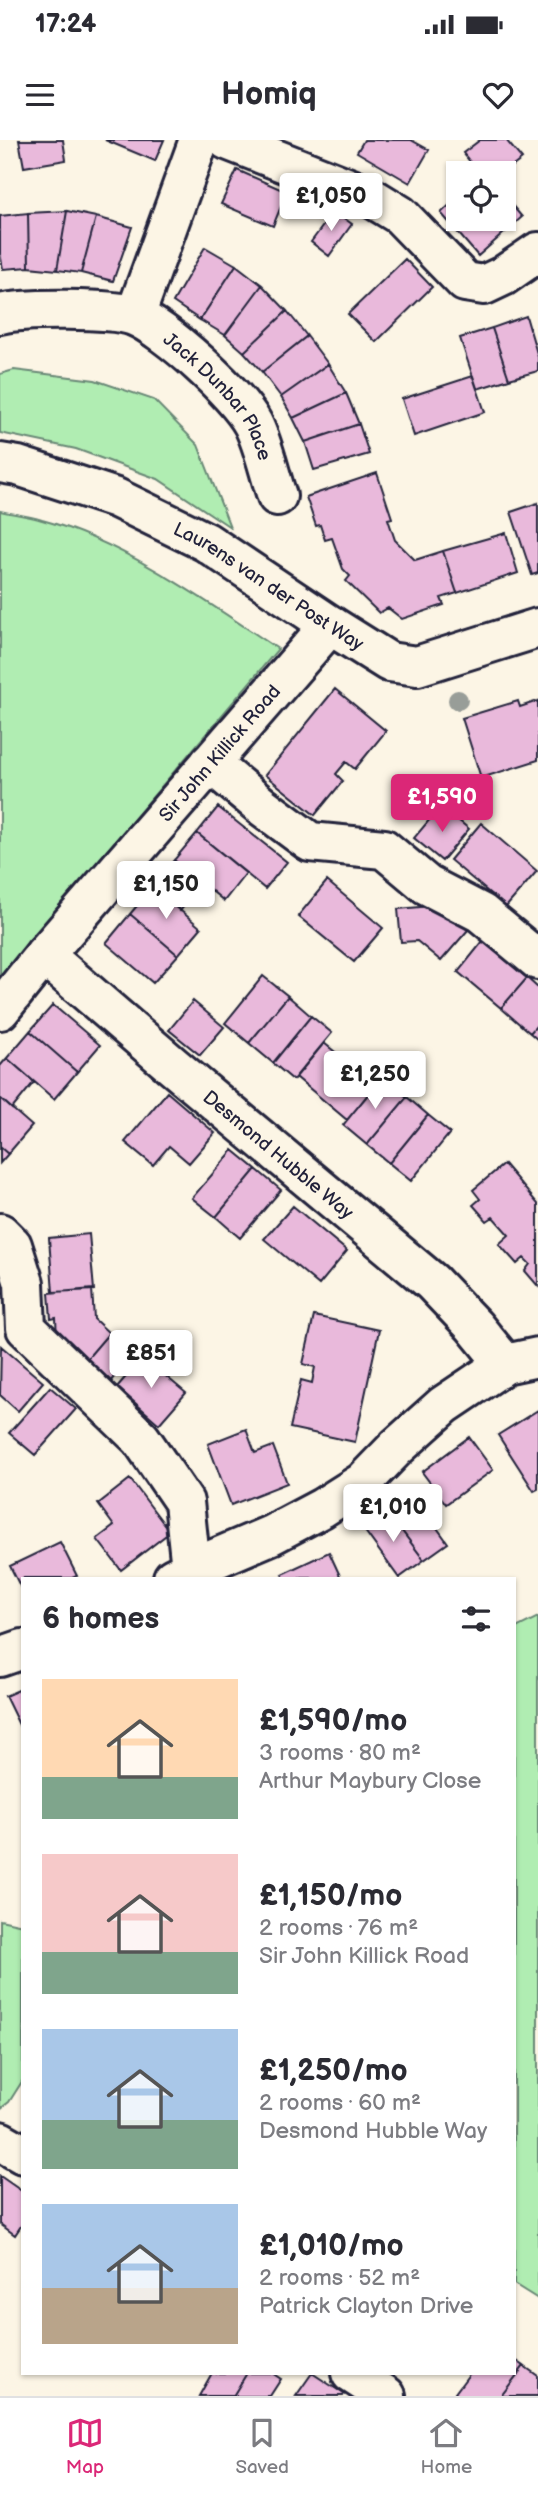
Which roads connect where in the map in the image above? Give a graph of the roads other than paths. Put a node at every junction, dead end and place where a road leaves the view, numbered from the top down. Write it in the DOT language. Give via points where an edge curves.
graph roads {
  1 [pos="199,140"];
  2 [pos="227,140"];
  3 [pos="538,252"];
  4 [pos="0,314"];
  5 [pos="135,316"];
  6 [pos="0,463"];
  7 [pos="277,496"];
  8 [pos="330,625"];
  9 [pos="538,628"];
  10 [pos="210,763"];
  11 [pos="44,955"];
  12 [pos="538,960"];
  13 [pos="0,1010"];
  14 [pos="0,1233"];
  15 [pos="522,1360"];
  16 [pos="182,1574"];
  17 [pos="21,1649"];
  18 [pos="0,1657"];
  19 [pos="0,2141"];
  20 [pos="21,2153"];
  21 [pos="354,2375"];
  22 [pos="386,2396"];
  1 -- 5 [label="street"];
  2 -- 3 [label="street" via="356,191 400,215 465,282 484,285"];
  4 -- 5 [label="street, Jack Dunbar Place" via="77,310"];
  5 -- 7 [label="street, Jack Dunbar Place" via="212,373 252,423"];
  6 -- 8 [label="street, Laurens van der Post Way" via="116,498 206,542"];
  8 -- 9 [label="street, Laurens van der Post Way" via="389,662 417,666"];
  8 -- 10 [label="street, Sir John Killick Road"];
  10 -- 11 [label="street, Sir John Killick Road"];
  10 -- 12 [label="street" via="310,842 384,849 427,885 481,913"];
  11 -- 13 [label="street, Sir John Killick Road"];
  11 -- 15 [label="street, Desmond Hubble Way" via="432,1282 474,1326"];
  14 -- 16 [label="street" via="12,1245 24,1283 26,1328 141,1439 184,1502"];
  15 -- 16 [label="street" via="444,1405 363,1482 322,1508"];
  17 -- 18 [label="street"];
  19 -- 20 [label="street"];
  21 -- 22 [label="street"];
}
